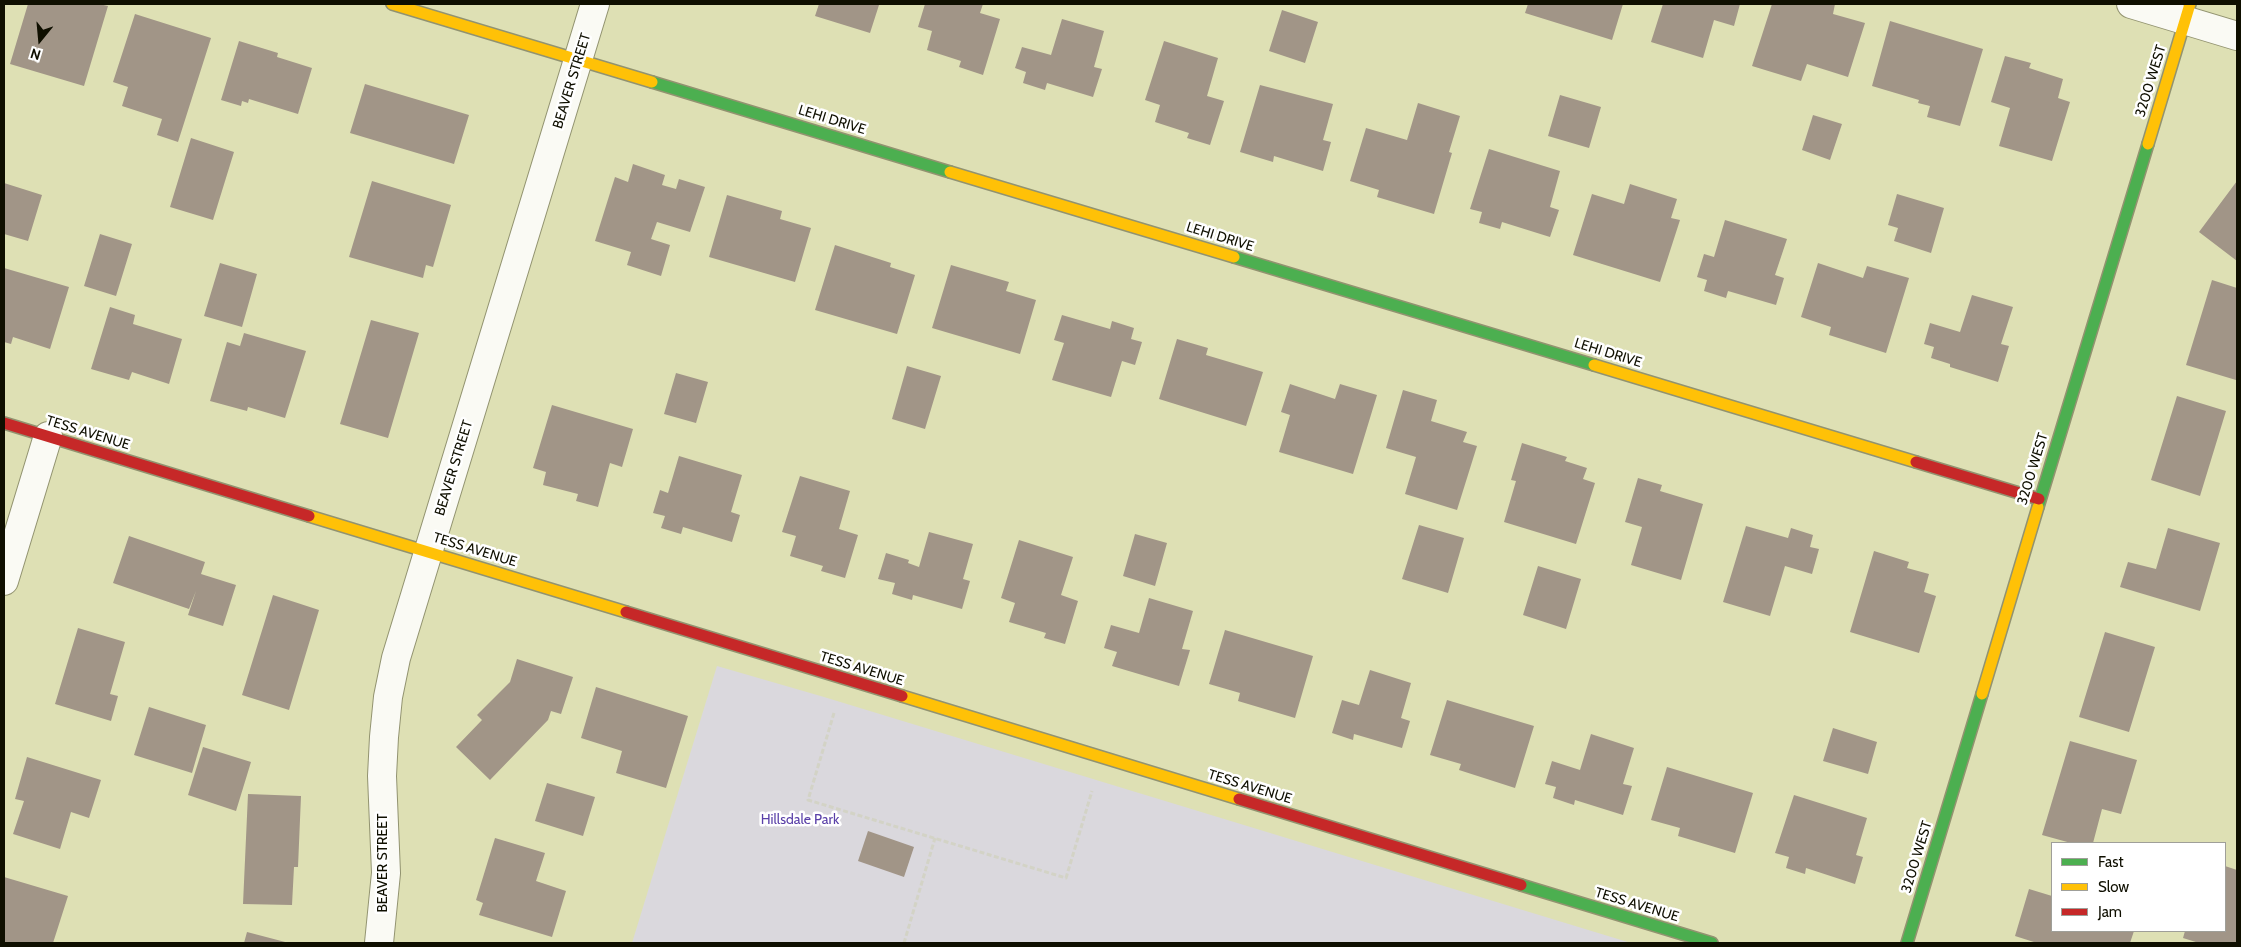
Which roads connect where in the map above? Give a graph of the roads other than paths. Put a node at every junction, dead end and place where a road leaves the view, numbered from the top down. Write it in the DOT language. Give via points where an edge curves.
graph roads {
  1 [pos="392,4"];
  2 [pos="595,4"];
  3 [pos="2131,4"];
  4 [pos="2187,12"];
  5 [pos="2237,36"];
  6 [pos="578,60"];
  7 [pos="4,423"];
  8 [pos="48,436"];
  9 [pos="2039,499"];
  10 [pos="428,552"];
  11 [pos="4,581"];
  12 [pos="379,943"];
  13 [pos="1712,943"];
  14 [pos="1906,943"];
  1 -- 6 [label="street, LEHI DRIVE"];
  2 -- 6 [label="street, BEAVER STREET"];
  3 -- 4 [label="street"];
  4 -- 5 [label="street"];
  4 -- 9 [label="street, 3200 WEST"];
  6 -- 9 [label="street, LEHI DRIVE"];
  6 -- 10 [label="street, BEAVER STREET"];
  7 -- 8 [label="street, TESS AVENUE"];
  8 -- 10 [label="street, TESS AVENUE"];
  8 -- 11 [label="street"];
  9 -- 14 [label="street, 3200 WEST"];
  10 -- 12 [label="street, BEAVER STREET" via="396,658 388,698 382,776 386,873"];
  10 -- 13 [label="street, TESS AVENUE"];
}
